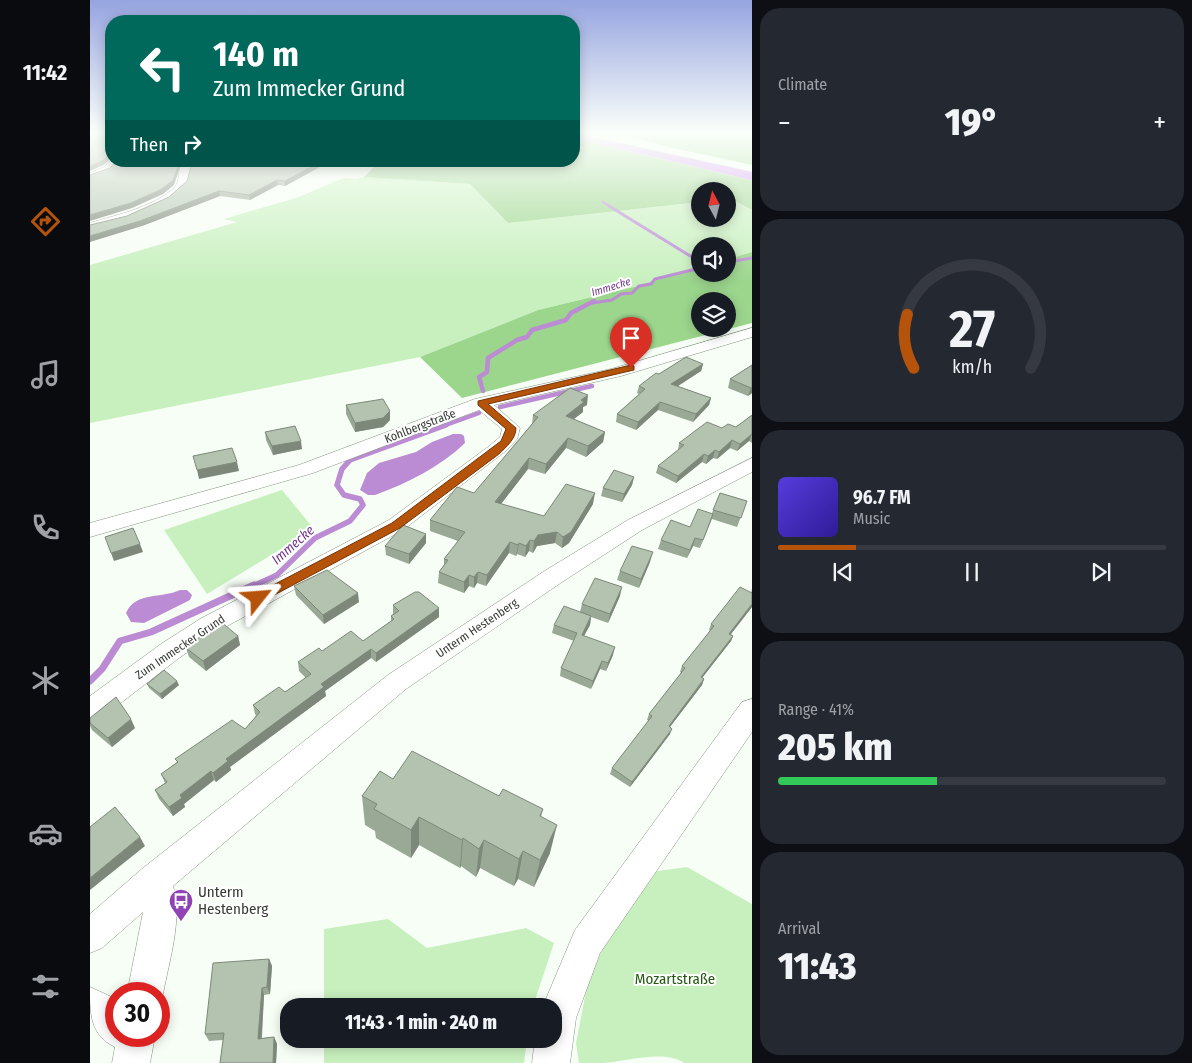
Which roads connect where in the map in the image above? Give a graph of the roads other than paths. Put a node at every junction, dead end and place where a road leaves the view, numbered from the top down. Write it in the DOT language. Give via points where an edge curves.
graph roads {
  1 [pos="182,183"];
  2 [pos="90,228"];
  3 [pos="752,332"];
  4 [pos="481,403"];
  5 [pos="752,464"];
  6 [pos="90,530"];
  7 [pos="752,710"];
  8 [pos="90,711"];
  9 [pos="155,880"];
  10 [pos="90,936"];
  11 [pos="146,982"];
  12 [pos="90,1006"];
  13 [pos="105,1015"];
  14 [pos="551,1063"];
  1 -- 2 [label="street" via="170,197"];
  3 -- 4 [label="street, Kohlbergstraße" via="615,373"];
  4 -- 6 [label="street, Kohlbergstraße" via="306,469"];
  4 -- 8 [label="street, Zum Immecker Grund" via="511,428 511,433 495,452 396,526 208,625"];
  5 -- 9 [label="street, Unterm Hestenberg" via="635,525 397,682"];
  7 -- 14 [label="street" via="587,942 557,1018"];
  9 -- 10 [label="street, Unterm Hestenberg"];
  9 -- 11 [label="street" via="160,916"];
  12 -- 13 [label="street"];
}
